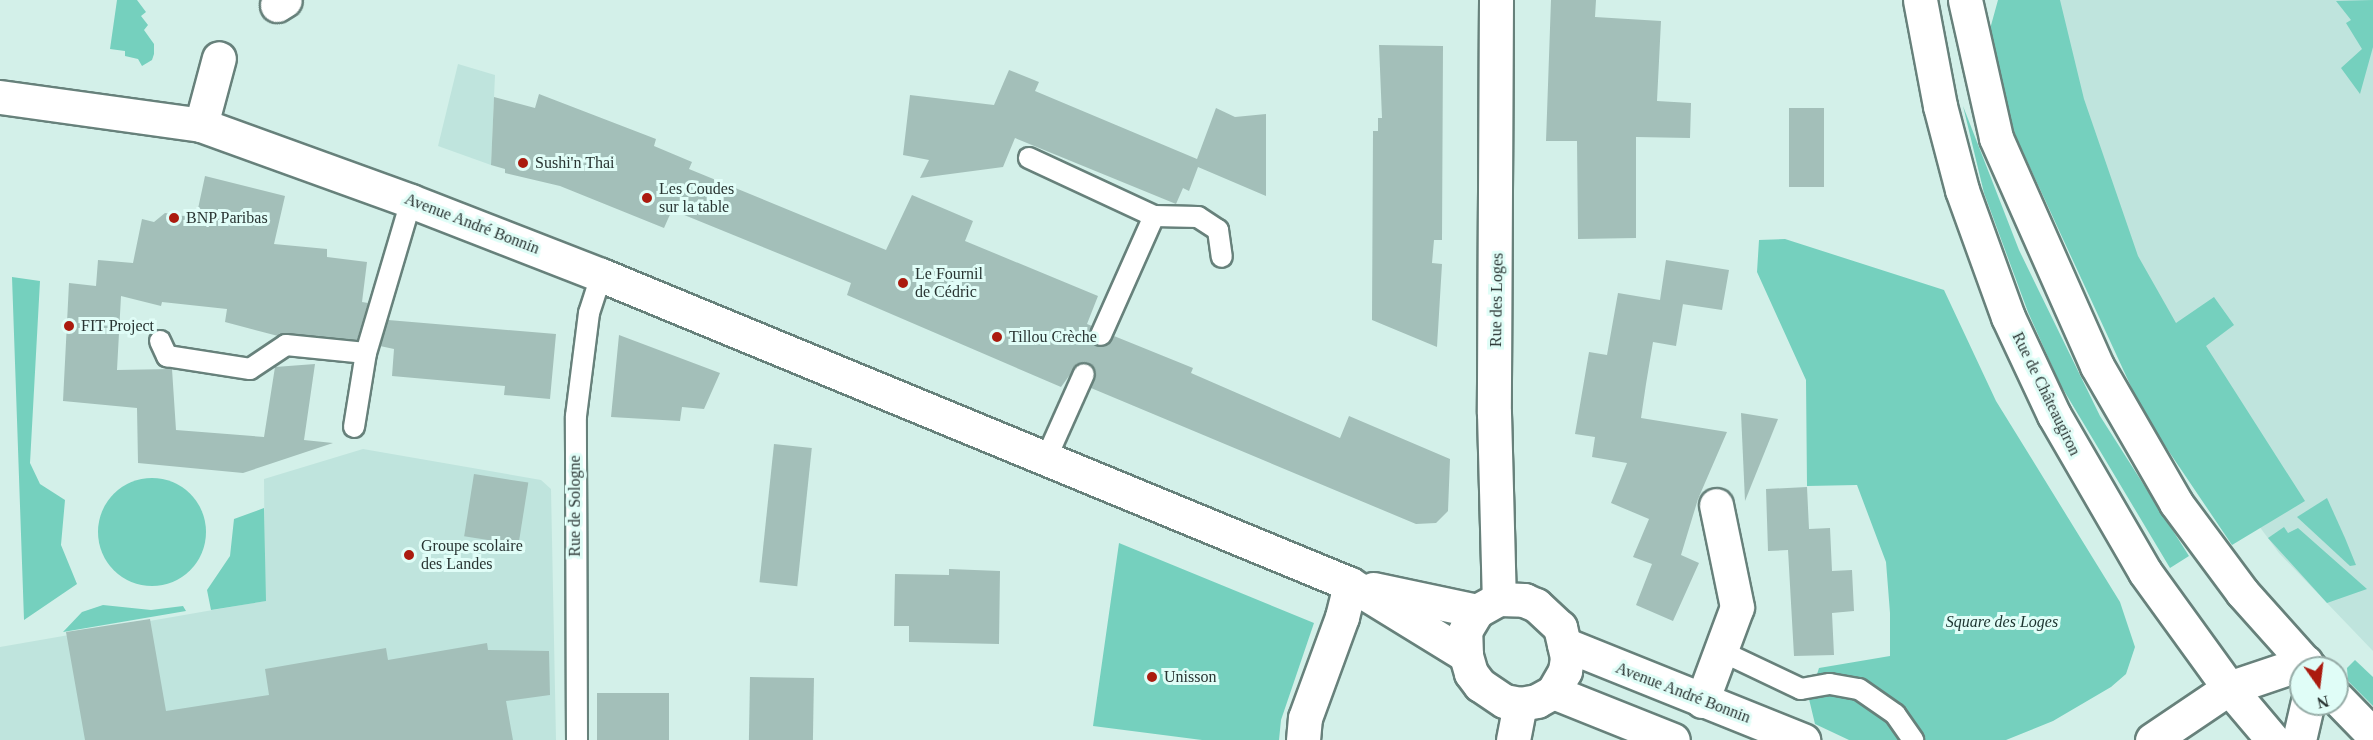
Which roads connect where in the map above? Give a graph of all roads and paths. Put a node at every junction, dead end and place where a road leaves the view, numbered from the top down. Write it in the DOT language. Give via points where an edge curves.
graph roads {
  1 [pos="1496,0"];
  2 [pos="1920,0"];
  3 [pos="1970,8"];
  4 [pos="219,58"];
  5 [pos="0,97"];
  6 [pos="201,125"];
  7 [pos="1029,158"];
  8 [pos="411,201"];
  9 [pos="1154,216"];
  10 [pos="1222,257"];
  11 [pos="602,275"];
  12 [pos="1101,335"];
  13 [pos="160,340"];
  14 [pos="366,353"];
  15 [pos="1084,374"];
  16 [pos="354,426"];
  17 [pos="1045,461"];
  18 [pos="1716,505"];
  19 [pos="1350,584"];
  20 [pos="1488,605"];
  21 [pos="1564,644"];
  22 [pos="1723,652"];
  23 [pos="1466,655"];
  24 [pos="2298,656"];
  25 [pos="2289,671"];
  26 [pos="2229,688"];
  27 [pos="1553,692"];
  28 [pos="1702,701"];
  29 [pos="1520,704"];
  30 [pos="2349,710"];
  31 [pos="2304,716"];
  32 [pos="2373,735"];
  33 [pos="577,740"];
  34 [pos="1303,740"];
  35 [pos="1513,740"];
  36 [pos="1673,740"];
  37 [pos="1803,740"];
  38 [pos="1913,740"];
  39 [pos="2152,740"];
  40 [pos="2273,740"];
  41 [pos="2299,740"];
  1 -- 20 [label="main road, Rue des Loges" via="1494,413"];
  2 -- 26 [label="main road, Rue de Châteaugiron" via="1940,106 1962,190 2008,316 2054,415 2107,510 2145,572"];
  3 -- 24 [label="main road" via="2000,148 2097,366 2176,503 2242,592"];
  4 -- 6 [label="main road"];
  5 -- 6 [label="main road, Avenue André Bonnin"];
  6 -- 8 [label="main road, Avenue André Bonnin"];
  7 -- 9 [label="lane"];
  8 -- 11 [label="main road, Avenue André Bonnin"];
  8 -- 14 [label="lane"];
  9 -- 10 [label="lane" via="1198,217 1218,230"];
  9 -- 12 [label="lane"];
  11 -- 17 [label="main road, Avenue André Bonnin"];
  11 -- 33 [label="lane, Rue de Sologne" via="589,313 576,416"];
  13 -- 14 [label="lane" via="167,356 250,369 286,345"];
  14 -- 16 [label="lane"];
  15 -- 17 [label="lane"];
  17 -- 19 [label="main road, Avenue André Bonnin"];
  18 -- 22 [label="main road" via="1737,607"];
  19 -- 20 [label="main road"];
  19 -- 23 [label="main road"];
  19 -- 34 [label="main road" via="1305,718"];
  20 -- 21 [label="main road" via="1524,600 1544,610 1560,627"];
  20 -- 23 [label="main road" via="1465,631"];
  21 -- 27 [label="main road" via="1565,671"];
  21 -- 28 [label="main road, Avenue André Bonnin"];
  22 -- 28 [label="main road"];
  22 -- 38 [label="lane" via="1801,689 1830,684 1859,689 1895,714"];
  23 -- 29 [label="main road" via="1479,685 1491,695"];
  25 -- 26 [label="main road"];
  26 -- 39 [label="main road"];
  26 -- 40 [label="main road, Rue de Châteaugiron"];
  27 -- 29 [label="main road"];
  27 -- 36 [label="main road"];
  28 -- 37 [label="main road, Avenue André Bonnin"];
  29 -- 35 [label="main road"];
  30 -- 32 [label="main road"];
  31 -- 41 [label="main road"];
}
